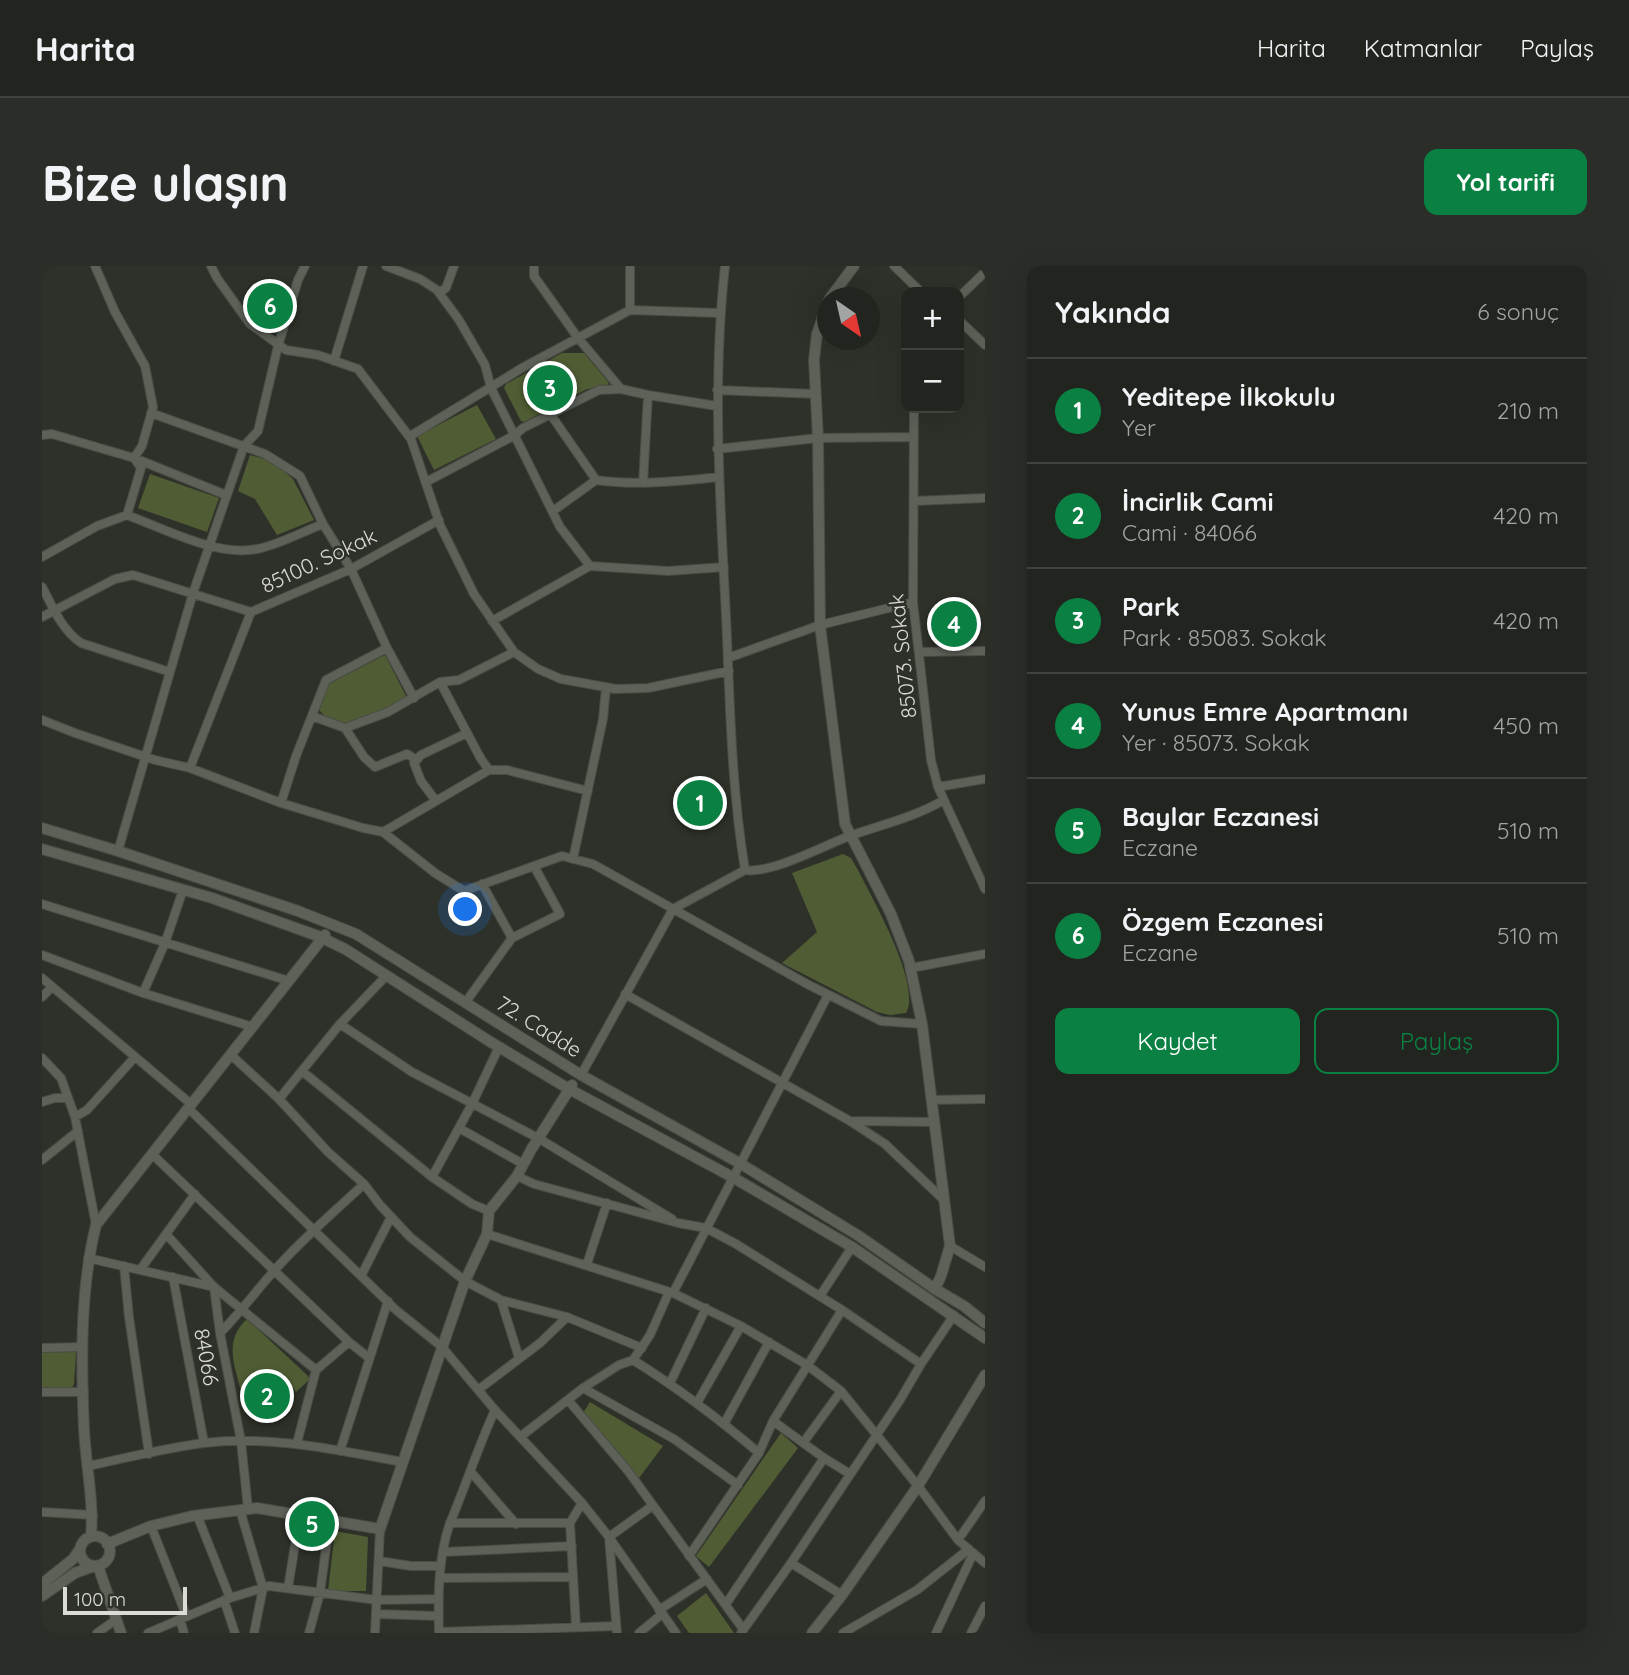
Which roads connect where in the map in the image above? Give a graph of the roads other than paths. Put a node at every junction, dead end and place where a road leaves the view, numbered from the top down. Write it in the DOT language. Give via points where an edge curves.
graph roads {
  1 [pos="94,266"];
  2 [pos="211,266"];
  3 [pos="305,266"];
  4 [pos="363,266"];
  5 [pos="386,266"];
  6 [pos="454,266"];
  7 [pos="534,266"];
  8 [pos="630,266"];
  9 [pos="725,266"];
  10 [pos="854,266"];
  11 [pos="894,266"];
  12 [pos="985,272"];
  13 [pos="839,287"];
  14 [pos="916,287"];
  15 [pos="964,292"];
  16 [pos="439,293"];
  17 [pos="631,310"];
  18 [pos="719,313"];
  19 [pos="964,325"];
  20 [pos="817,334"];
  21 [pos="578,338"];
  22 [pos="985,345"];
  23 [pos="278,346"];
  24 [pos="334,360"];
  25 [pos="491,388"];
  26 [pos="621,389"];
  27 [pos="717,390"];
  28 [pos="816,394"];
  29 [pos="648,396"];
  30 [pos="717,405"];
  31 [pos="151,413"];
  32 [pos="914,413"];
  33 [pos="551,415"];
  34 [pos="42,435"];
  35 [pos="515,435"];
  36 [pos="914,437"];
  37 [pos="818,438"];
  38 [pos="411,439"];
  39 [pos="244,446"];
  40 [pos="717,449"];
  41 [pos="134,458"];
  42 [pos="719,477"];
  43 [pos="596,481"];
  44 [pos="426,482"];
  45 [pos="643,483"];
  46 [pos="226,495"];
  47 [pos="985,498"];
  48 [pos="914,501"];
  49 [pos="552,511"];
  50 [pos="127,515"];
  51 [pos="439,520"];
  52 [pos="323,524"];
  53 [pos="209,545"];
  54 [pos="42,557"];
  55 [pos="590,565"];
  56 [pos="724,567"];
  57 [pos="351,569"];
  58 [pos="42,587"];
  59 [pos="193,593"];
  60 [pos="914,603"];
  61 [pos="54,609"];
  62 [pos="251,612"];
  63 [pos="42,617"];
  64 [pos="492,621"];
  65 [pos="820,625"];
  66 [pos="387,648"];
  67 [pos="985,651"];
  68 [pos="514,652"];
  69 [pos="919,652"];
  70 [pos="728,658"];
  71 [pos="729,671"];
  72 [pos="170,672"];
  73 [pos="440,682"];
  74 [pos="606,687"];
  75 [pos="414,698"];
  76 [pos="312,716"];
  77 [pos="42,720"];
  78 [pos="345,728"];
  79 [pos="467,733"];
  80 [pos="144,756"];
  81 [pos="416,760"];
  82 [pos="190,768"];
  83 [pos="489,770"];
  84 [pos="985,779"];
  85 [pos="938,788"];
  86 [pos="587,791"];
  87 [pos="944,800"];
  88 [pos="436,801"];
  89 [pos="281,803"];
  90 [pos="42,828"];
  91 [pos="383,832"];
  92 [pos="851,836"];
  93 [pos="42,849"];
  94 [pos="118,850"];
  95 [pos="573,859"];
  96 [pos="534,866"];
  97 [pos="745,870"];
  98 [pos="482,884"];
  99 [pos="985,889"];
  100 [pos="183,890"];
  101 [pos="42,904"];
  102 [pos="673,909"];
  103 [pos="334,924"];
  104 [pos="323,938"];
  105 [pos="512,938"];
  106 [pos="165,943"];
  107 [pos="985,954"];
  108 [pos="42,955"];
  109 [pos="911,968"];
  110 [pos="386,976"];
  111 [pos="42,978"];
  112 [pos="289,981"];
  113 [pos="52,987"];
  114 [pos="143,993"];
  115 [pos="625,994"];
  116 [pos="828,995"];
  117 [pos="42,997"];
  118 [pos="466,1003"];
  119 [pos="340,1024"];
  120 [pos="922,1024"];
  121 [pos="253,1027"];
  122 [pos="499,1047"];
  123 [pos="231,1055"];
  124 [pos="135,1056"];
  125 [pos="42,1058"];
  126 [pos="302,1071"];
  127 [pos="581,1075"];
  128 [pos="781,1082"];
  129 [pos="569,1089"];
  130 [pos="68,1098"];
  131 [pos="279,1099"];
  132 [pos="985,1099"];
  133 [pos="931,1100"];
  134 [pos="42,1102"];
  135 [pos="472,1104"];
  136 [pos="190,1106"];
  137 [pos="75,1117"];
  138 [pos="850,1121"];
  139 [pos="933,1122"];
  140 [pos="459,1128"];
  141 [pos="78,1131"];
  142 [pos="538,1138"];
  143 [pos="152,1154"];
  144 [pos="42,1160"];
  145 [pos="523,1164"];
  146 [pos="741,1164"];
  147 [pos="517,1176"];
  148 [pos="432,1177"];
  149 [pos="734,1178"];
  150 [pos="364,1184"];
  151 [pos="195,1194"];
  152 [pos="944,1200"];
  153 [pos="607,1203"];
  154 [pos="489,1211"];
  155 [pos="391,1217"];
  156 [pos="678,1223"];
  157 [pos="96,1225"];
  158 [pos="706,1228"];
  159 [pos="314,1230"];
  160 [pos="166,1234"];
  161 [pos="487,1234"];
  162 [pos="950,1246"];
  163 [pos="852,1247"];
  164 [pos="88,1258"];
  165 [pos="587,1264"];
  166 [pos="124,1266"];
  167 [pos="985,1267"];
  168 [pos="140,1270"];
  169 [pos="275,1270"];
  170 [pos="361,1276"];
  171 [pos="173,1277"];
  172 [pos="465,1281"];
  173 [pos="214,1287"];
  174 [pos="935,1289"];
  175 [pos="671,1292"];
  176 [pos="820,1296"];
  177 [pos="500,1300"];
  178 [pos="388,1301"];
  179 [pos="706,1308"];
  180 [pos="244,1309"];
  181 [pos="842,1310"];
  182 [pos="954,1315"];
  183 [pos="567,1317"];
  184 [pos="985,1323"];
  185 [pos="741,1326"];
  186 [pos="220,1333"];
  187 [pos="985,1338"];
  188 [pos="349,1342"];
  189 [pos="769,1342"];
  190 [pos="83,1347"];
  191 [pos="442,1347"];
  192 [pos="642,1348"];
  193 [pos="42,1349"];
  194 [pos="369,1358"];
  195 [pos="519,1358"];
  196 [pos="633,1360"];
  197 [pos="921,1364"];
  198 [pos="807,1365"];
  199 [pos="316,1370"];
  200 [pos="985,1375"];
  201 [pos="670,1383"];
  202 [pos="583,1388"];
  203 [pos="478,1391"];
  204 [pos="841,1391"];
  205 [pos="42,1392"];
  206 [pos="83,1392"];
  207 [pos="568,1400"];
  208 [pos="697,1404"];
  209 [pos="495,1410"];
  210 [pos="773,1421"];
  211 [pos="724,1424"];
  212 [pos="877,1434"];
  213 [pos="520,1437"];
  214 [pos="241,1441"];
  215 [pos="204,1443"];
  216 [pos="297,1443"];
  217 [pos="803,1443"];
  218 [pos="340,1451"];
  219 [pos="759,1453"];
  220 [pos="149,1454"];
  221 [pos="824,1458"];
  222 [pos="402,1462"];
  223 [pos="88,1466"];
  224 [pos="471,1472"];
  225 [pos="850,1474"];
  226 [pos="738,1485"];
  227 [pos="918,1486"];
  228 [pos="985,1501"];
  229 [pos="582,1503"];
  230 [pos="652,1506"];
  231 [pos="244,1509"];
  232 [pos="42,1512"];
  233 [pos="300,1514"];
  234 [pos="93,1515"];
  235 [pos="197,1515"];
  236 [pos="330,1518"];
  237 [pos="450,1522"];
  238 [pos="570,1523"];
  239 [pos="516,1524"];
  240 [pos="151,1526"];
  241 [pos="380,1529"];
  242 [pos="91,1537"];
  243 [pos="609,1537"];
  244 [pos="958,1540"];
  245 [pos="107,1544"];
  246 [pos="572,1546"];
  247 [pos="80,1549"];
  248 [pos="443,1552"];
  249 [pos="971,1552"];
  250 [pos="689,1556"];
  251 [pos="379,1561"];
  252 [pos="791,1563"];
  253 [pos="985,1563"];
  254 [pos="96,1566"];
  255 [pos="440,1566"];
  256 [pos="572,1577"];
  257 [pos="440,1578"];
  258 [pos="707,1579"];
  259 [pos="42,1584"];
  260 [pos="263,1588"];
  261 [pos="288,1588"];
  262 [pos="320,1593"];
  263 [pos="842,1595"];
  264 [pos="42,1596"];
  265 [pos="227,1599"];
  266 [pos="439,1599"];
  267 [pos="377,1600"];
  268 [pos="726,1604"];
  269 [pos="985,1606"];
  270 [pos="661,1612"];
  271 [pos="376,1614"];
  272 [pos="438,1616"];
  273 [pos="183,1617"];
  274 [pos="117,1619"];
  275 [pos="576,1627"];
  276 [pos="617,1629"];
  277 [pos="742,1631"];
  278 [pos="97,1633"];
  279 [pos="121,1633"];
  280 [pos="148,1633"];
  281 [pos="184,1633"];
  282 [pos="235,1633"];
  283 [pos="254,1633"];
  284 [pos="309,1633"];
  285 [pos="375,1633"];
  286 [pos="439,1633"];
  287 [pos="639,1633"];
  288 [pos="676,1633"];
  289 [pos="812,1633"];
  290 [pos="843,1633"];
  291 [pos="936,1633"];
  292 [pos="971,1633"];
  1 -- 31 [label="street" via="145,366"];
  2 -- 23 [label="street" via="250,324"];
  3 -- 23 [label="street"];
  4 -- 24 [label="street"];
  5 -- 16 [label="street" via="420,279"];
  6 -- 16 [label="street" via="446,288"];
  7 -- 21 [label="street" via="534,276"];
  8 -- 17 [label="street"];
  9 -- 18 [label="street"];
  10 -- 13 [label="main road"];
  11 -- 14 [label="street"];
  12 -- 15 [label="street"];
  16 -- 25 [label="street" via="485,365"];
  17 -- 18 [label="street"];
  17 -- 21 [label="street"];
  18 -- 27 [label="street"];
  19 -- 22 [label="street"];
  20 -- 28 [label="main road"];
  21 -- 25 [label="street"];
  21 -- 26 [label="street"];
  23 -- 24 [label="street"];
  23 -- 39 [label="street" via="258,431"];
  24 -- 38 [label="street" via="358,369"];
  25 -- 35 [label="street"];
  25 -- 38 [label="street"];
  26 -- 29 [label="street"];
  26 -- 33 [label="street" via="599,390"];
  27 -- 28 [label="street"];
  27 -- 30 [label="street"];
  28 -- 37 [label="main road"];
  29 -- 30 [label="street"];
  29 -- 45 [label="street"];
  30 -- 40 [label="street"];
  31 -- 39 [label="street"];
  31 -- 41 [label="street"];
  32 -- 36 [label="street, 85073. Sokak"];
  33 -- 35 [label="street"];
  33 -- 43 [label="street"];
  34 -- 41 [label="street"];
  35 -- 44 [label="street"];
  35 -- 49 [label="street"];
  36 -- 37 [label="street"];
  36 -- 48 [label="street, 85073. Sokak"];
  37 -- 40 [label="street"];
  37 -- 65 [label="main road"];
  38 -- 44 [label="street"];
  39 -- 46 [label="street"];
  39 -- 52 [label="street" via="300,476"];
  40 -- 42 [label="street"];
  41 -- 46 [label="street"];
  41 -- 50 [label="street" via="141,468"];
  42 -- 45 [label="street"];
  42 -- 56 [label="street"];
  43 -- 45 [label="street"];
  43 -- 49 [label="street"];
  44 -- 51 [label="street"];
  46 -- 53 [label="street"];
  47 -- 48 [label="street"];
  48 -- 60 [label="street, 85073. Sokak"];
  49 -- 55 [label="street"];
  50 -- 53 [label="street"];
  50 -- 54 [label="street"];
  51 -- 57 [label="street, 85100. Sokak"];
  51 -- 64 [label="street"];
  52 -- 53 [label="street" via="259,549 235,551"];
  52 -- 57 [label="street"];
  53 -- 59 [label="street"];
  55 -- 56 [label="street" via="668,571"];
  55 -- 64 [label="street"];
  56 -- 70 [label="street"];
  57 -- 62 [label="street, 85100. Sokak"];
  57 -- 66 [label="street"];
  58 -- 61 [label="street"];
  59 -- 61 [label="street" via="134,575 115,579"];
  59 -- 62 [label="street"];
  59 -- 72 [label="street"];
  60 -- 65 [label="street"];
  60 -- 69 [label="street, 85073. Sokak"];
  61 -- 63 [label="street"];
  61 -- 72 [label="street" via="81,643"];
  62 -- 82 [label="street, 85100. Sokak"];
  64 -- 68 [label="street"];
  65 -- 70 [label="street"];
  65 -- 92 [label="main road" via="845,824"];
  66 -- 75 [label="street"];
  66 -- 76 [label="street" via="326,680"];
  67 -- 69 [label="street"];
  68 -- 73 [label="street" via="459,680"];
  68 -- 74 [label="street" via="561,679"];
  69 -- 85 [label="street, 85073. Sokak"];
  70 -- 71 [label="street"];
  71 -- 74 [label="street" via="648,688"];
  71 -- 97 [label="street" via="730,747"];
  72 -- 80 [label="street"];
  73 -- 75 [label="street"];
  73 -- 79 [label="street"];
  74 -- 86 [label="street"];
  75 -- 78 [label="street"];
  76 -- 78 [label="street"];
  76 -- 89 [label="street"];
  77 -- 80 [label="street"];
  78 -- 81 [label="street" via="363,758 375,767 407,754"];
  79 -- 81 [label="street"];
  79 -- 83 [label="street"];
  80 -- 82 [label="street"];
  80 -- 94 [label="street"];
  81 -- 88 [label="street" via="421,781"];
  82 -- 89 [label="street"];
  83 -- 86 [label="street"];
  83 -- 88 [label="street"];
  84 -- 85 [label="street"];
  85 -- 87 [label="street, 85073. Sokak"];
  86 -- 95 [label="street"];
  87 -- 92 [label="street" via="890,825"];
  87 -- 99 [label="street, 85073. Sokak"];
  88 -- 91 [label="street"];
  89 -- 91 [label="street"];
  90 -- 94 [label="main road, 72. Cadde"];
  91 -- 98 [label="street" via="464,891"];
  92 -- 97 [label="street" via="771,868"];
  92 -- 109 [label="main road" via="891,914"];
  93 -- 100 [label="main road"];
  94 -- 103 [label="main road, 72. Cadde"];
  95 -- 96 [label="street" via="562,856"];
  95 -- 102 [label="street" via="593,864"];
  96 -- 98 [label="street"];
  96 -- 105 [label="street" via="560,914"];
  97 -- 102 [label="street"];
  98 -- 105 [label="street"];
  100 -- 104 [label="main road"];
  100 -- 106 [label="street"];
  101 -- 106 [label="street"];
  102 -- 115 [label="street"];
  102 -- 116 [label="street"];
  103 -- 104 [label="main road"];
  103 -- 118 [label="main road, 72. Cadde"];
  104 -- 110 [label="main road"];
  104 -- 112 [label="main road"];
  105 -- 118 [label="street"];
  106 -- 112 [label="street"];
  106 -- 114 [label="street"];
  107 -- 109 [label="street"];
  108 -- 114 [label="street"];
  109 -- 120 [label="main road"];
  110 -- 119 [label="street"];
  110 -- 122 [label="main road"];
  111 -- 113 [label="street"];
  112 -- 121 [label="main road"];
  113 -- 117 [label="street"];
  113 -- 124 [label="street"];
  114 -- 121 [label="street"];
  115 -- 127 [label="street"];
  115 -- 128 [label="street"];
  116 -- 120 [label="street" via="881,1021"];
  116 -- 128 [label="street"];
  118 -- 127 [label="main road, 72. Cadde"];
  119 -- 126 [label="street"];
  119 -- 135 [label="street" via="412,1072"];
  120 -- 133 [label="main road"];
  121 -- 123 [label="main road"];
  122 -- 129 [label="main road"];
  122 -- 135 [label="street"];
  123 -- 131 [label="street"];
  123 -- 136 [label="main road"];
  124 -- 136 [label="street"];
  124 -- 137 [label="street" via="88,1110"];
  125 -- 130 [label="street" via="61,1079"];
  126 -- 131 [label="street"];
  126 -- 148 [label="street"];
  127 -- 129 [label="main road"];
  127 -- 146 [label="main road, 72. Cadde"];
  128 -- 138 [label="street"];
  128 -- 146 [label="street"];
  129 -- 142 [label="main road"];
  129 -- 149 [label="main road"];
  130 -- 134 [label="street"];
  130 -- 137 [label="street"];
  131 -- 150 [label="street"];
  132 -- 133 [label="street"];
  133 -- 139 [label="main road"];
  135 -- 140 [label="street"];
  135 -- 142 [label="street"];
  136 -- 143 [label="main road"];
  136 -- 159 [label="street"];
  137 -- 141 [label="street"];
  138 -- 139 [label="street"];
  138 -- 152 [label="street" via="885,1144"];
  139 -- 152 [label="main road"];
  140 -- 145 [label="street"];
  140 -- 148 [label="street"];
  141 -- 144 [label="street"];
  141 -- 157 [label="street"];
  142 -- 145 [label="main road"];
  142 -- 156 [label="street"];
  143 -- 151 [label="street"];
  143 -- 157 [label="main road"];
  145 -- 147 [label="main road"];
  146 -- 149 [label="street"];
  146 -- 174 [label="main road, 72. Cadde"];
  147 -- 153 [label="street"];
  147 -- 154 [label="main road"];
  148 -- 154 [label="street"];
  149 -- 158 [label="street"];
  149 -- 163 [label="main road"];
  150 -- 155 [label="street"];
  150 -- 159 [label="street"];
  151 -- 160 [label="street"];
  151 -- 169 [label="street"];
  152 -- 162 [label="main road"];
  153 -- 156 [label="street"];
  153 -- 165 [label="street"];
  154 -- 161 [label="main road"];
  155 -- 170 [label="street"];
  155 -- 172 [label="street"];
  156 -- 158 [label="street"];
  157 -- 164 [label="main road"];
  158 -- 175 [label="street"];
  158 -- 176 [label="street"];
  159 -- 169 [label="street"];
  159 -- 170 [label="street"];
  160 -- 168 [label="street"];
  160 -- 173 [label="street"];
  161 -- 165 [label="street"];
  161 -- 172 [label="main road"];
  162 -- 167 [label="street"];
  162 -- 174 [label="main road"];
  163 -- 176 [label="street"];
  163 -- 182 [label="main road"];
  164 -- 166 [label="street"];
  164 -- 190 [label="main road"];
  165 -- 175 [label="street"];
  166 -- 168 [label="street"];
  166 -- 220 [label="street"];
  168 -- 171 [label="street"];
  169 -- 180 [label="street"];
  169 -- 188 [label="street"];
  170 -- 178 [label="street"];
  171 -- 173 [label="street"];
  171 -- 215 [label="street, 84066"];
  172 -- 177 [label="street"];
  172 -- 191 [label="main road"];
  173 -- 180 [label="street"];
  173 -- 186 [label="street"];
  174 -- 184 [label="main road, 72. Cadde"];
  175 -- 179 [label="street"];
  175 -- 192 [label="street"];
  176 -- 181 [label="street"];
  177 -- 183 [label="street"];
  177 -- 195 [label="street"];
  178 -- 191 [label="street"];
  178 -- 194 [label="street"];
  179 -- 185 [label="street"];
  179 -- 201 [label="street"];
  180 -- 186 [label="street"];
  180 -- 199 [label="street"];
  181 -- 197 [label="street"];
  181 -- 198 [label="street"];
  182 -- 187 [label="main road"];
  182 -- 197 [label="street"];
  183 -- 192 [label="street"];
  183 -- 195 [label="street"];
  185 -- 189 [label="street"];
  185 -- 208 [label="street"];
  186 -- 214 [label="street"];
  188 -- 194 [label="street"];
  188 -- 199 [label="street"];
  189 -- 198 [label="street"];
  189 -- 211 [label="street"];
  190 -- 193 [label="street"];
  190 -- 206 [label="main road"];
  191 -- 203 [label="street"];
  191 -- 222 [label="main road"];
  192 -- 196 [label="street"];
  194 -- 218 [label="street"];
  195 -- 203 [label="street"];
  196 -- 201 [label="street"];
  196 -- 202 [label="street"];
  197 -- 212 [label="street"];
  198 -- 204 [label="street"];
  198 -- 210 [label="street"];
  199 -- 216 [label="street"];
  200 -- 227 [label="main road"];
  201 -- 208 [label="street"];
  202 -- 207 [label="street"];
  202 -- 226 [label="street" via="674,1438"];
  203 -- 209 [label="street"];
  204 -- 212 [label="street"];
  204 -- 217 [label="street"];
  205 -- 206 [label="street"];
  206 -- 223 [label="main road"];
  207 -- 213 [label="street"];
  207 -- 230 [label="street"];
  208 -- 211 [label="street"];
  209 -- 213 [label="street"];
  209 -- 224 [label="street"];
  210 -- 217 [label="street"];
  210 -- 219 [label="street"];
  211 -- 219 [label="street"];
  212 -- 225 [label="street"];
  212 -- 227 [label="street"];
  213 -- 229 [label="street"];
  214 -- 215 [label="street"];
  214 -- 216 [label="street"];
  214 -- 231 [label="street"];
  215 -- 220 [label="street"];
  216 -- 218 [label="street"];
  217 -- 221 [label="street"];
  218 -- 222 [label="street"];
  219 -- 226 [label="street"];
  220 -- 223 [label="street"];
  221 -- 225 [label="street"];
  221 -- 268 [label="street"];
  222 -- 241 [label="main road"];
  223 -- 234 [label="main road"];
  224 -- 237 [label="street"];
  224 -- 239 [label="street"];
  225 -- 252 [label="street"];
  226 -- 250 [label="street"];
  227 -- 244 [label="street"];
  227 -- 263 [label="main road"];
  228 -- 244 [label="street"];
  229 -- 238 [label="street"];
  229 -- 243 [label="street"];
  230 -- 243 [label="street"];
  230 -- 250 [label="street"];
  231 -- 233 [label="main road"];
  231 -- 235 [label="main road"];
  231 -- 260 [label="street"];
  232 -- 234 [label="street"];
  233 -- 236 [label="main road"];
  233 -- 261 [label="street"];
  234 -- 242 [label="main road"];
  235 -- 240 [label="main road"];
  235 -- 265 [label="street"];
  236 -- 241 [label="main road"];
  236 -- 262 [label="street"];
  237 -- 239 [label="street"];
  237 -- 248 [label="street"];
  238 -- 239 [label="street"];
  238 -- 246 [label="street"];
  240 -- 245 [label="main road"];
  240 -- 273 [label="street"];
  241 -- 251 [label="street"];
  242 -- 245 [label="main road"];
  242 -- 247 [label="main road"];
  243 -- 270 [label="street"];
  243 -- 276 [label="street"];
  244 -- 249 [label="street"];
  245 -- 254 [label="main road" via="108,1558"];
  246 -- 248 [label="street"];
  246 -- 256 [label="street"];
  247 -- 254 [label="main road" via="83,1560"];
  247 -- 259 [label="main road"];
  248 -- 255 [label="street"];
  249 -- 253 [label="street"];
  249 -- 290 [label="street"];
  249 -- 291 [label="street"];
  250 -- 258 [label="street"];
  251 -- 255 [label="street"];
  251 -- 267 [label="street"];
  252 -- 263 [label="street"];
  252 -- 277 [label="street"];
  254 -- 264 [label="main road" via="75,1573"];
  254 -- 274 [label="main road"];
  255 -- 257 [label="street"];
  256 -- 257 [label="street"];
  256 -- 275 [label="street"];
  257 -- 266 [label="street"];
  258 -- 268 [label="street"];
  258 -- 270 [label="street"];
  260 -- 261 [label="street"];
  260 -- 265 [label="street"];
  260 -- 283 [label="street"];
  261 -- 262 [label="street"];
  262 -- 267 [label="street"];
  262 -- 284 [label="street"];
  263 -- 289 [label="main road"];
  265 -- 273 [label="street"];
  265 -- 282 [label="street"];
  266 -- 267 [label="street"];
  266 -- 272 [label="street"];
  267 -- 271 [label="street"];
  268 -- 277 [label="street"];
  269 -- 292 [label="street"];
  270 -- 287 [label="street"];
  270 -- 288 [label="street"];
  271 -- 272 [label="street"];
  271 -- 285 [label="street"];
  272 -- 286 [label="street"];
  273 -- 280 [label="street"];
  273 -- 281 [label="street"];
  274 -- 278 [label="street"];
  274 -- 279 [label="main road"];
  275 -- 276 [label="street"];
  275 -- 286 [label="street"];
}
